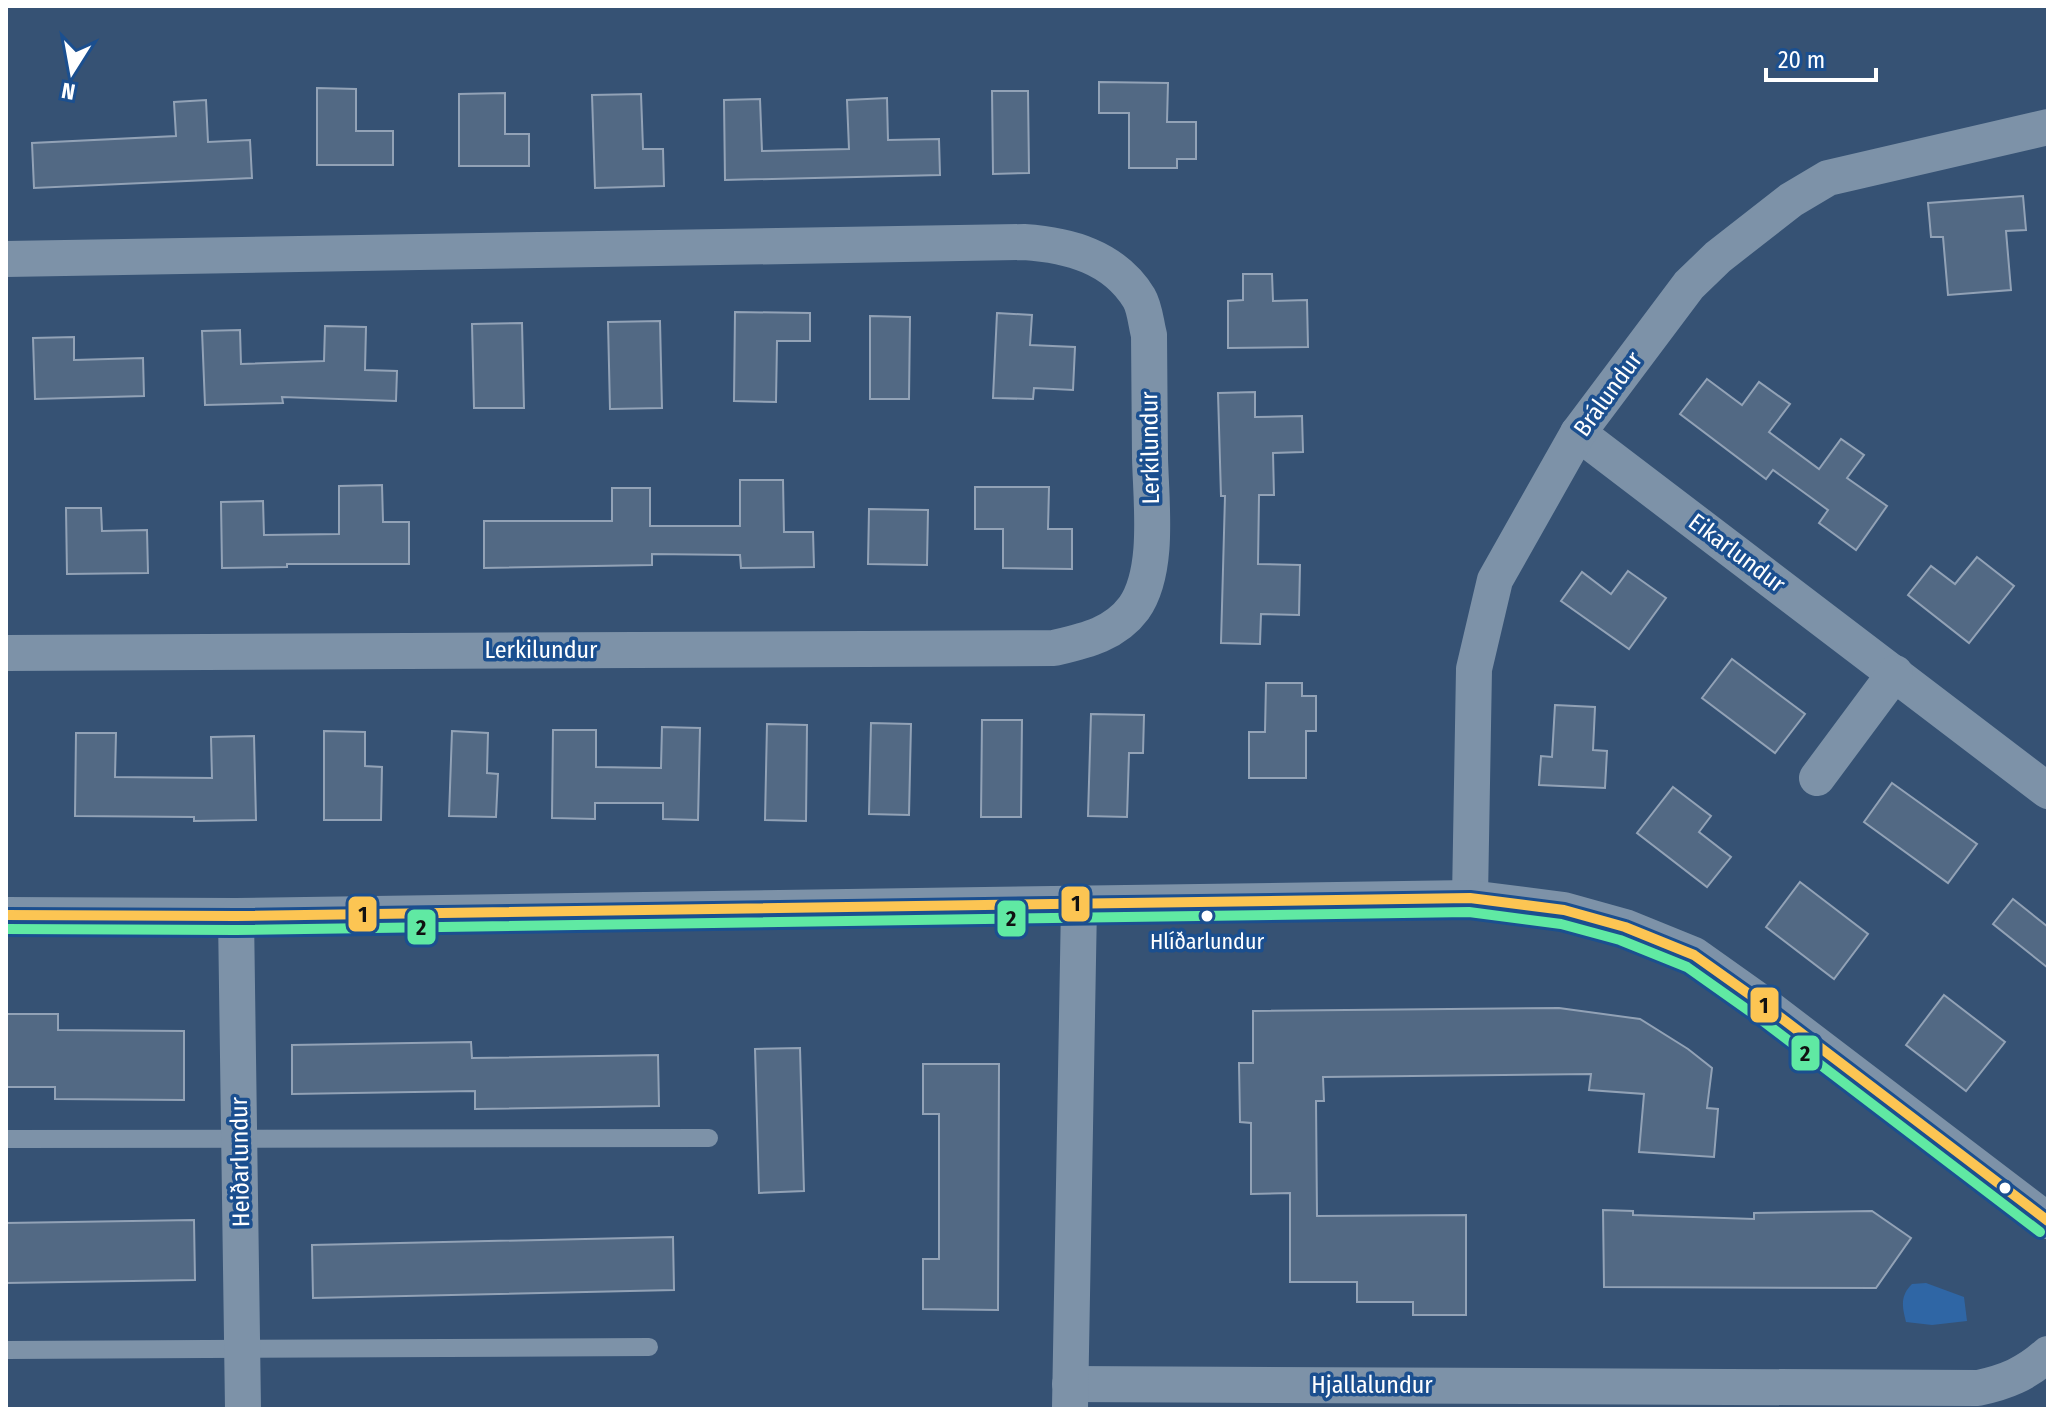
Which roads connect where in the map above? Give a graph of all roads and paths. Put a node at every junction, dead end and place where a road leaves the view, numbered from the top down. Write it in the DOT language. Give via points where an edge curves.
graph roads {
  1 [pos="2048,127"];
  2 [pos="6,259"];
  3 [pos="1578,433"];
  4 [pos="6,653"];
  5 [pos="1895,673"];
  6 [pos="1817,778"];
  7 [pos="2048,791"];
  8 [pos="1470,898"];
  9 [pos="1079,905"];
  10 [pos="6,915"];
  11 [pos="236,916"];
  12 [pos="709,1138"];
  13 [pos="6,1139"];
  14 [pos="239,1140"];
  15 [pos="2048,1221"];
  16 [pos="649,1347"];
  17 [pos="242,1349"];
  18 [pos="6,1350"];
  19 [pos="2048,1354"];
  20 [pos="1070,1396"];
  21 [pos="243,1409"];
  1 -- 3 [label="street, Brálundur" via="1828,178 1791,200 1689,285"];
  2 -- 4 [label="street, Lerkilundur" via="1024,242 1074,248 1124,279 1140,301 1149,335 1151,549 1143,593 1132,610 1097,638 1054,648"];
  3 -- 5 [label="street, Eikarlundur"];
  3 -- 8 [label="street, Brálundur" via="1495,580 1474,669"];
  5 -- 6 [label="street"];
  5 -- 7 [label="street, Eikarlundur"];
  8 -- 9 [label="street"];
  8 -- 15 [label="street" via="1564,910 1694,955"];
  9 -- 11 [label="street"];
  9 -- 20 [label="street"];
  10 -- 11 [label="street"];
  11 -- 14 [label="street, Heiðarlundur"];
  12 -- 14 [label="lane"];
  13 -- 14 [label="lane"];
  14 -- 17 [label="street, Heiðarlundur"];
  16 -- 17 [label="lane"];
  17 -- 18 [label="lane"];
  17 -- 21 [label="street, Heiðarlundur"];
  19 -- 20 [label="street, Hjallalundur" via="2006,1382 1978,1388"];
}
